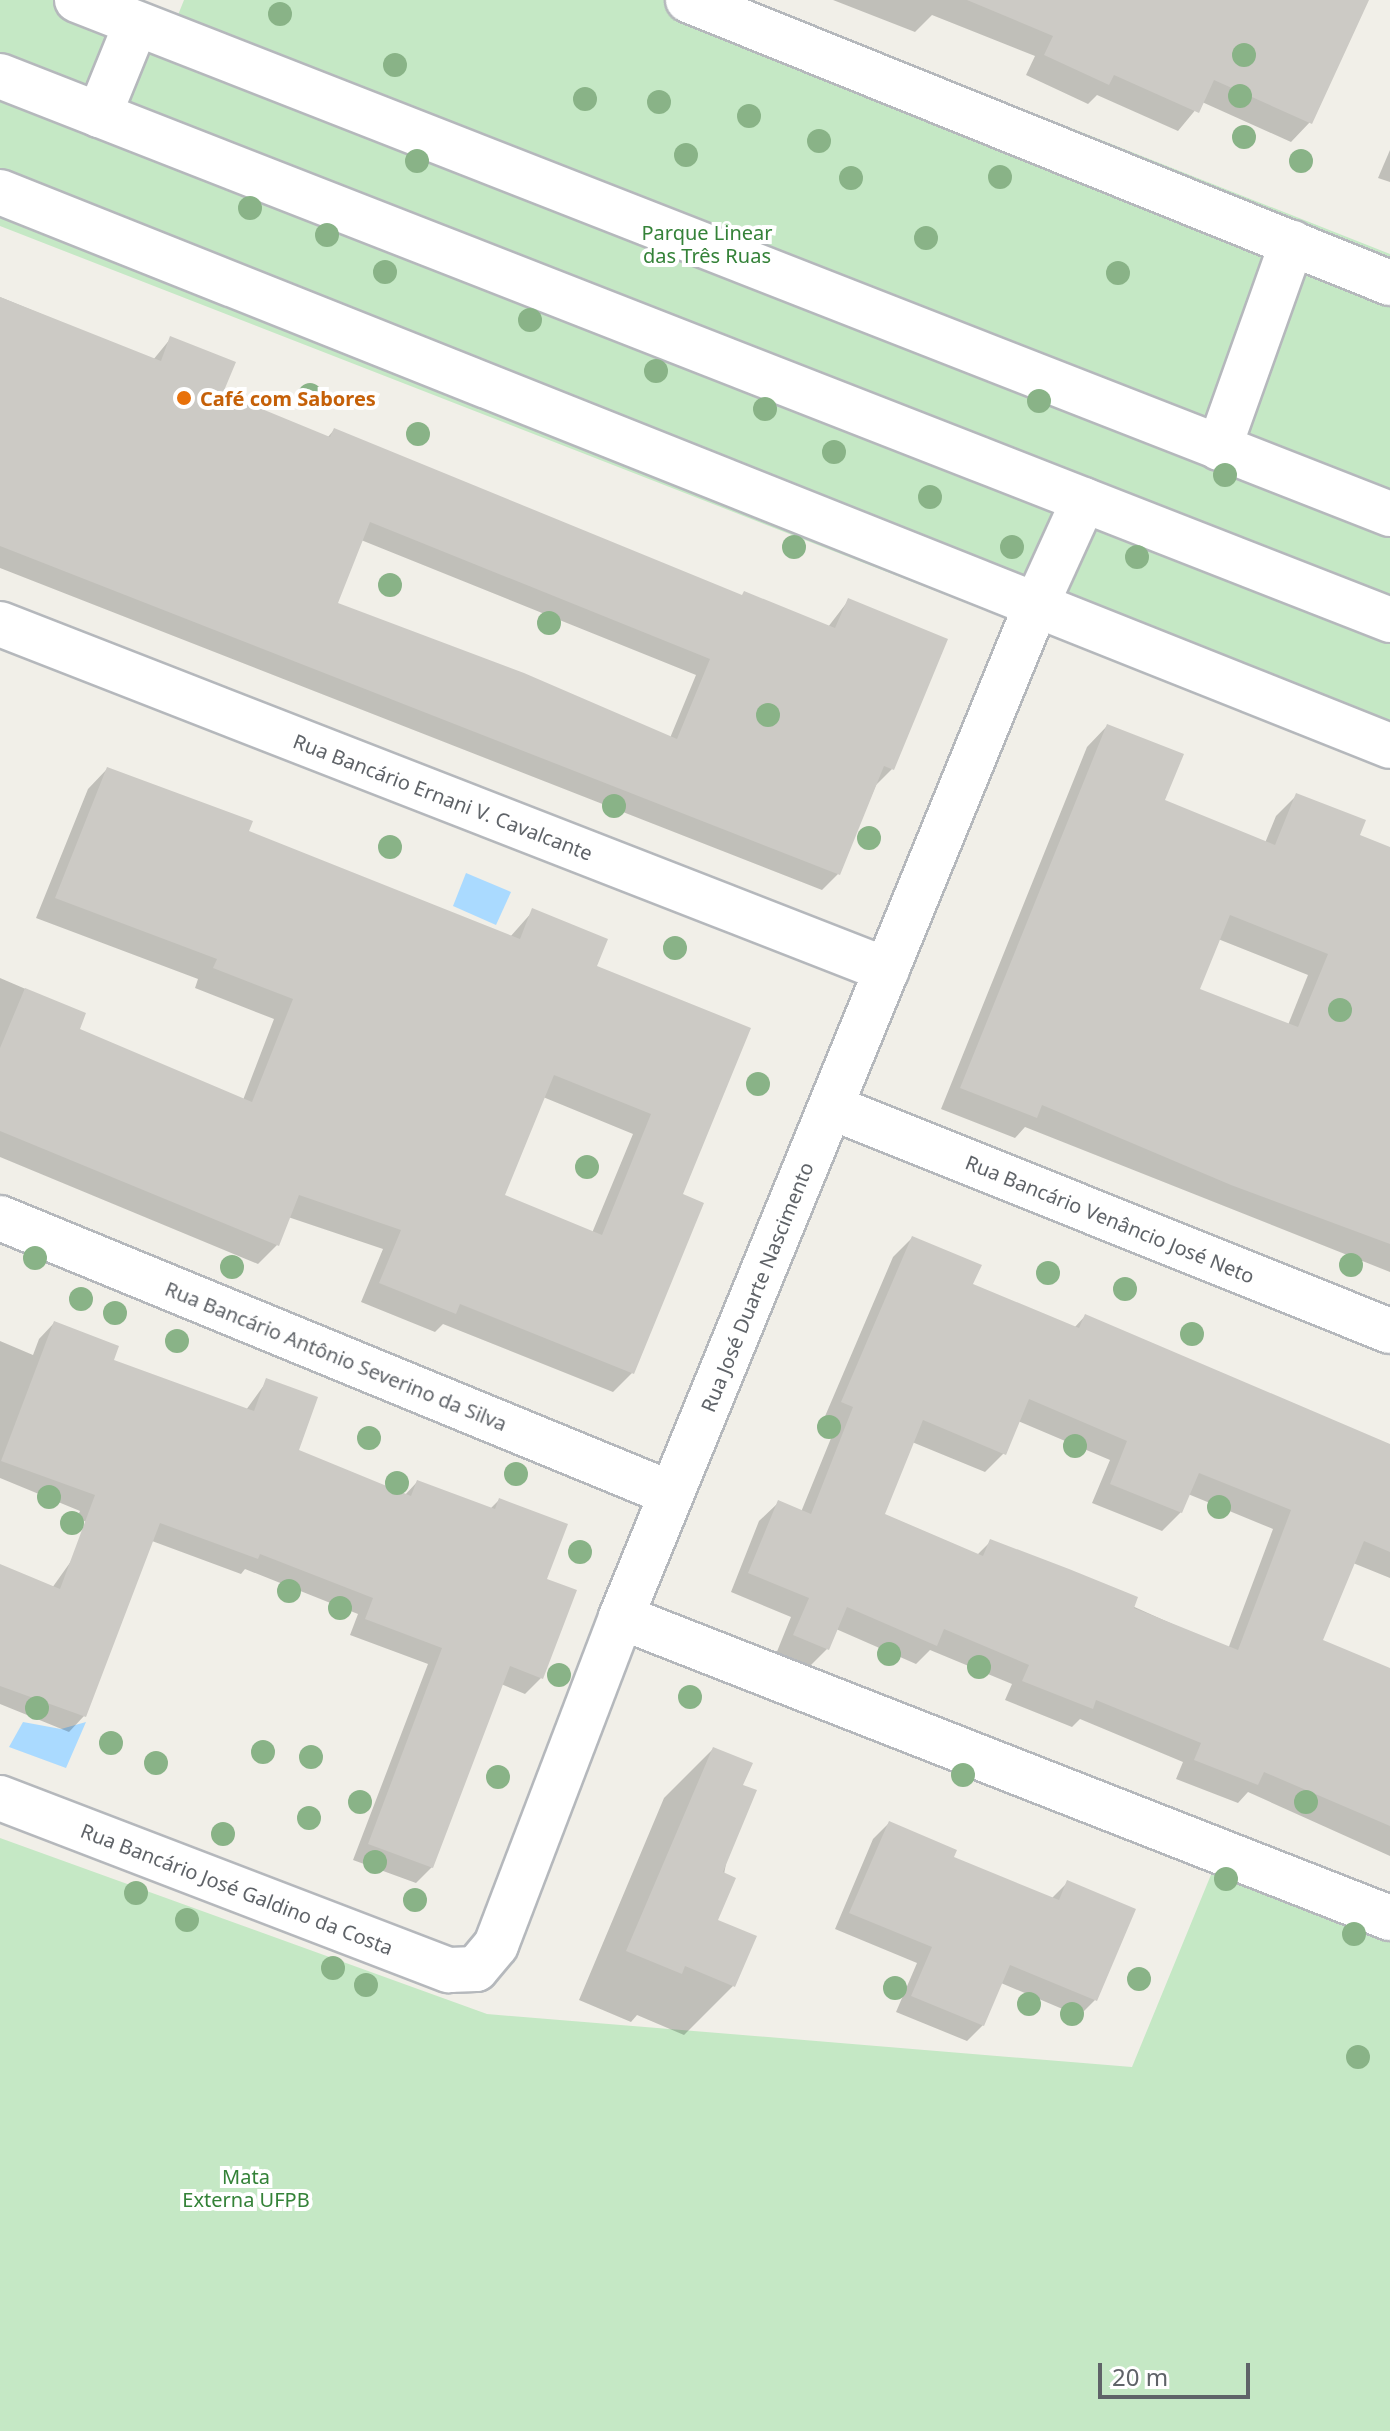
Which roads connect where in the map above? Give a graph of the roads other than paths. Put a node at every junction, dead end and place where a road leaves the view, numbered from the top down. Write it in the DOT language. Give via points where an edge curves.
graph roads {
  1 [pos="77,0"];
  2 [pos="688,0"];
  3 [pos="136,24"];
  4 [pos="0,76"];
  5 [pos="99,115"];
  6 [pos="0,192"];
  7 [pos="1292,243"];
  8 [pos="1390,283"];
  9 [pos="1219,448"];
  10 [pos="1084,500"];
  11 [pos="1390,514"];
  12 [pos="1037,603"];
  13 [pos="1390,620"];
  14 [pos="0,624"];
  15 [pos="1390,746"];
  16 [pos="887,970"];
  17 [pos="831,1107"];
  18 [pos="0,1218"];
  19 [pos="1390,1331"];
  20 [pos="672,1494"];
  21 [pos="621,1617"];
  22 [pos="0,1798"];
  23 [pos="1390,1918"];
  24 [pos="476,1969"];
  1 -- 3 [label="street"];
  2 -- 7 [label="street"];
  3 -- 5 [label="street"];
  3 -- 9 [label="street"];
  4 -- 5 [label="street"];
  5 -- 10 [label="street"];
  6 -- 12 [label="street"];
  7 -- 8 [label="street"];
  7 -- 9 [label="street"];
  9 -- 11 [label="street"];
  10 -- 12 [label="street, Rua José Duarte Nascimento"];
  10 -- 13 [label="street"];
  12 -- 15 [label="street"];
  12 -- 16 [label="street, Rua José Duarte Nascimento"];
  14 -- 16 [label="street, Rua Bancário Ernani V. Cavalcante"];
  16 -- 17 [label="street, Rua José Duarte Nascimento"];
  17 -- 19 [label="street, Rua Bancário Venâncio José Neto"];
  17 -- 20 [label="street, Rua José Duarte Nascimento"];
  18 -- 20 [label="street, Rua Bancário Antônio Severino da Silva"];
  20 -- 21 [label="street, Rua José Duarte Nascimento"];
  21 -- 23 [label="street"];
  21 -- 24 [label="street, Rua José Duarte Nascimento" via="496,1945"];
  22 -- 24 [label="street, Rua Bancário José Galdino da Costa" via="449,1970"];
}
